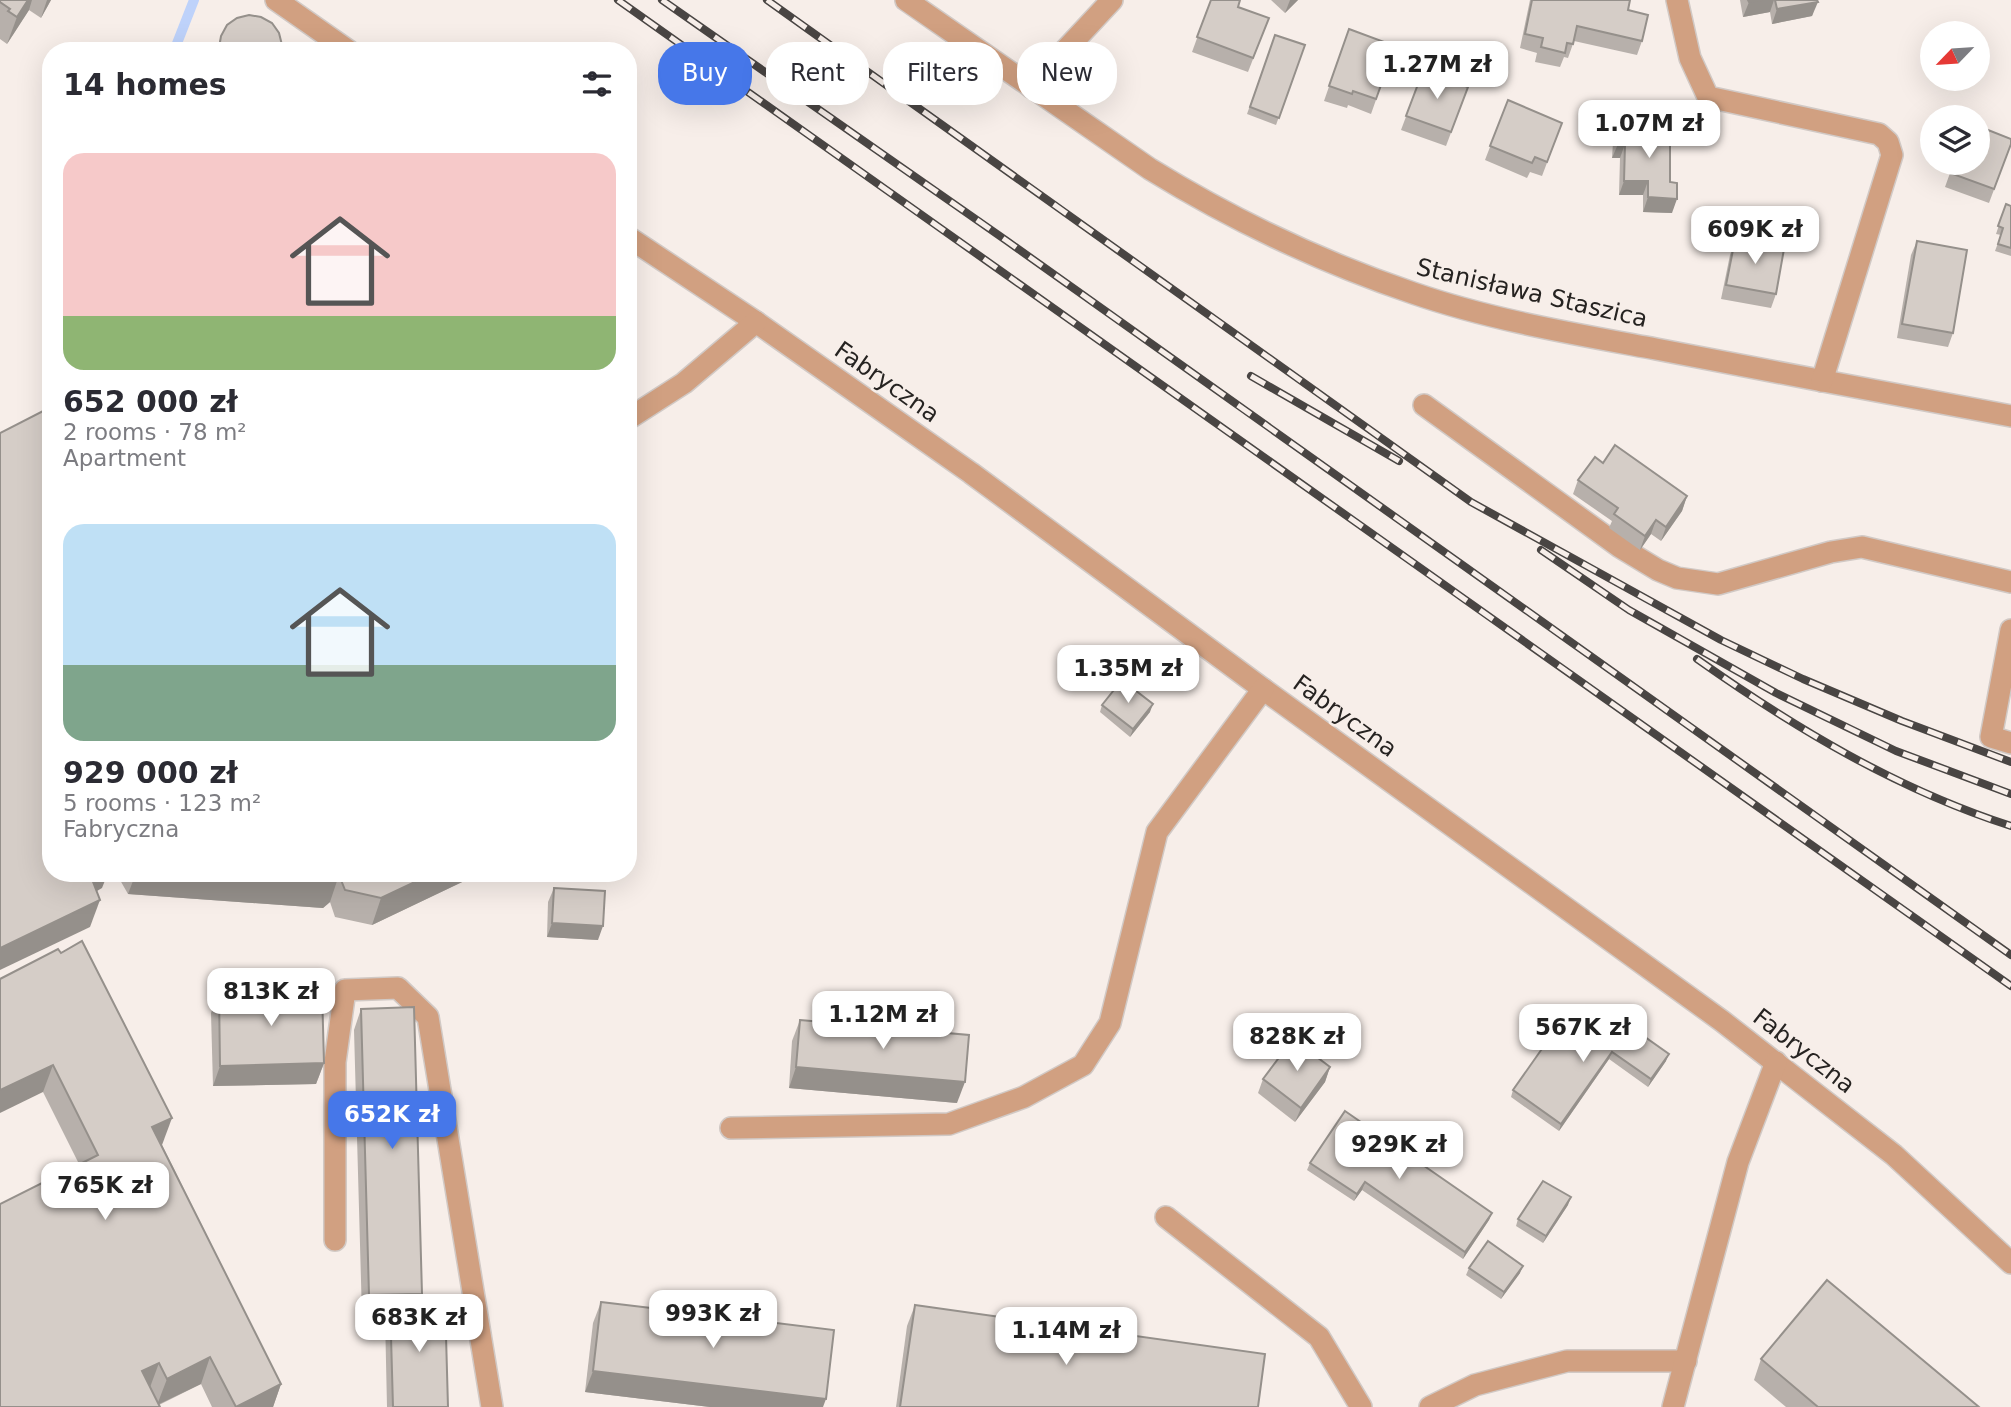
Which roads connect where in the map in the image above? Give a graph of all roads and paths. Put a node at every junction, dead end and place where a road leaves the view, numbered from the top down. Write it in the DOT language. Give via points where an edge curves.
graph roads {
  1 [pos="276,0"];
  2 [pos="906,0"];
  3 [pos="1112,0"];
  4 [pos="1677,0"];
  5 [pos="336,42"];
  6 [pos="1072,42"];
  7 [pos="1017,76"];
  8 [pos="1058,105"];
  9 [pos="637,243"];
  10 [pos="756,322"];
  11 [pos="1822,382"];
  12 [pos="1424,405"];
  13 [pos="637,413"];
  14 [pos="2011,416"];
  15 [pos="2011,582"];
  16 [pos="2011,630"];
  17 [pos="1263,689"];
  18 [pos="2011,743"];
  19 [pos="1776,1062"];
  20 [pos="731,1128"];
  21 [pos="1166,1217"];
  22 [pos="335,1240"];
  23 [pos="2011,1263"];
  24 [pos="1686,1361"];
  25 [pos="492,1407"];
  26 [pos="1361,1407"];
  27 [pos="1430,1407"];
  28 [pos="1673,1407"];
  1 -- 5 [label="street"];
  2 -- 7 [label="street, Stanisława Staszica"];
  3 -- 6 [label="street"];
  4 -- 11 [label="street" via="1690,58 1708,97 1879,135 1888,142 1892,155"];
  8 -- 11 [label="street, Stanisława Staszica" via="1188,192 1290,244 1416,295 1587,336"];
  9 -- 10 [label="street, Fabryczna"];
  10 -- 13 [label="street" via="684,383"];
  10 -- 17 [label="street, Fabryczna" via="971,473"];
  11 -- 14 [label="street, Stanisława Staszica"];
  12 -- 15 [label="street" via="1620,547 1677,578 1718,584 1862,547"];
  16 -- 18 [label="street" via="1991,737"];
  17 -- 19 [label="street, Fabryczna"];
  17 -- 20 [label="street" via="1157,832 1110,1023 1083,1065 1024,1097 949,1124"];
  19 -- 23 [label="street, Fabryczna" via="1895,1155"];
  19 -- 24 [label="street" via="1738,1162"];
  21 -- 26 [label="street" via="1319,1337"];
  22 -- 25 [label="street" via="335,1062 345,990 398,988 428,1017"];
  24 -- 27 [label="street" via="1567,1361 1475,1385"];
  24 -- 28 [label="street"];
}
